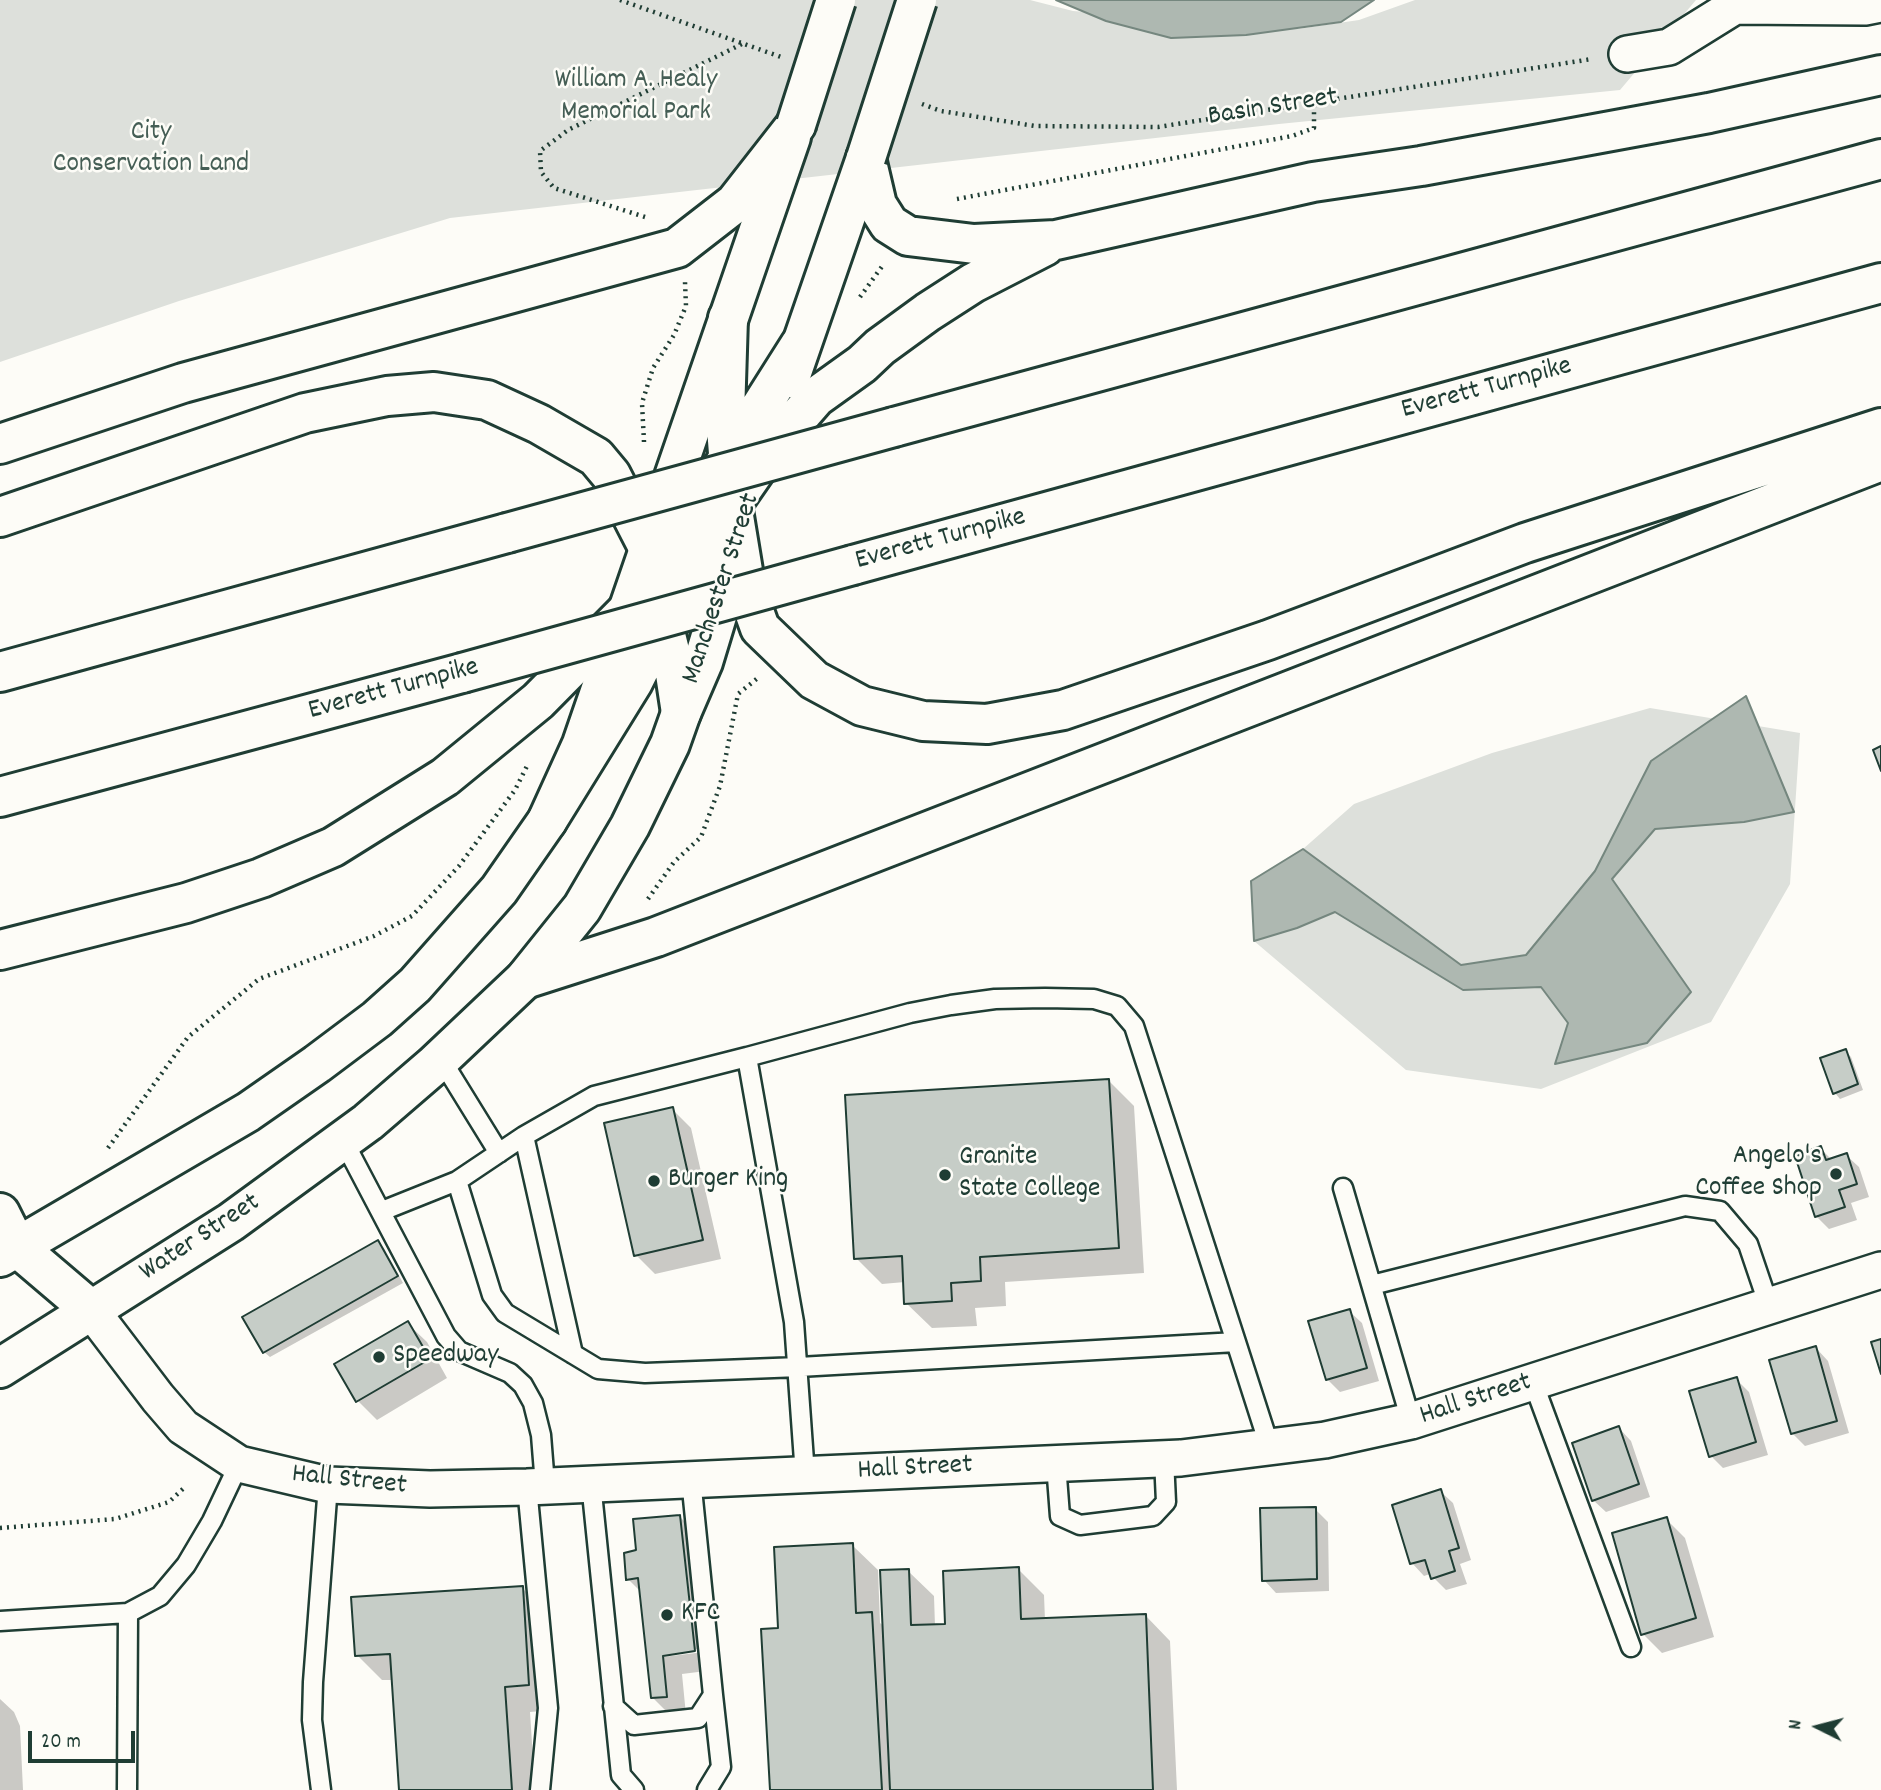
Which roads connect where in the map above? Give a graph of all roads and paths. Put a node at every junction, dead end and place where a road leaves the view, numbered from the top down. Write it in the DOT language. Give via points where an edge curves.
graph roads {
  1 [pos="620,0"];
  2 [pos="836,0"];
  3 [pos="918,0"];
  4 [pos="1738,3"];
  5 [pos="1881,4"];
  6 [pos="743,44"];
  7 [pos="1627,54"];
  8 [pos="783,57"];
  9 [pos="1881,75"];
  10 [pos="915,102"];
  11 [pos="1314,103"];
  12 [pos="796,125"];
  13 [pos="866,158"];
  14 [pos="1881,159"];
  15 [pos="957,199"];
  16 [pos="646,217"];
  17 [pos="1056,240"];
  18 [pos="890,256"];
  19 [pos="685,278"];
  20 [pos="1881,283"];
  21 [pos="857,301"];
  22 [pos="727,318"];
  23 [pos="800,345"];
  24 [pos="1881,428"];
  25 [pos="0,444"];
  26 [pos="638,452"];
  27 [pos="768,452"];
  28 [pos="728,460"];
  29 [pos="1881,461"];
  30 [pos="732,504"];
  31 [pos="0,517"];
  32 [pos="740,552"];
  33 [pos="653,560"];
  34 [pos="629,609"];
  35 [pos="663,623"];
  36 [pos="766,671"];
  37 [pos="0,672"];
  38 [pos="681,712"];
  39 [pos="534,755"];
  40 [pos="0,797"];
  41 [pos="547,821"];
  42 [pos="646,902"];
  43 [pos="0,950"];
  44 [pos="525,979"];
  45 [pos="747,1057"];
  46 [pos="441,1059"];
  47 [pos="394,1100"];
  48 [pos="524,1136"];
  49 [pos="343,1140"];
  50 [pos="499,1153"];
  51 [pos="100,1158"];
  52 [pos="457,1181"];
  53 [pos="1343,1188"];
  54 [pos="382,1211"];
  55 [pos="0,1213"];
  56 [pos="8,1252"];
  57 [pos="1881,1270"];
  58 [pos="1372,1285"];
  59 [pos="1769,1306"];
  60 [pos="91,1310"];
  61 [pos="1236,1342"];
  62 [pos="573,1354"];
  63 [pos="799,1367"];
  64 [pos="0,1368"];
  65 [pos="1533,1382"];
  66 [pos="1411,1422"];
  67 [pos="1270,1448"];
  68 [pos="1164,1459"];
  69 [pos="239,1464"];
  70 [pos="1056,1464"];
  71 [pos="805,1475"];
  72 [pos="691,1479"];
  73 [pos="591,1483"];
  74 [pos="328,1485"];
  75 [pos="186,1486"];
  76 [pos="536,1486"];
  77 [pos="0,1528"];
  78 [pos="128,1614"];
  79 [pos="0,1621"];
  80 [pos="1631,1647"];
  81 [pos="713,1695"];
  82 [pos="613,1706"];
  83 [pos="127,1790"];
  84 [pos="321,1790"];
  85 [pos="540,1790"];
  86 [pos="634,1790"];
  87 [pos="707,1790"];
  1 -- 6 [label="path"];
  2 -- 12 [label="main road, bridge"];
  3 -- 13 [label="main road, Manchester Street, bridge"];
  4 -- 5 [label="street"];
  4 -- 7 [label="street" via="1669,47"];
  6 -- 8 [label="path"];
  6 -- 16 [label="path" via="568,130 540,151 541,172 554,188"];
  7 -- 11 [label="path, Basin Street"];
  9 -- 17 [label="main road" via="1709,113 1313,182"];
  10 -- 11 [label="path, Basin Street" via="941,111 1035,125 1158,127"];
  11 -- 15 [label="path" via="1314,128 1292,136"];
  12 -- 22 [label="main road"];
  12 -- 25 [label="main road" via="735,203 677,248 183,383"];
  13 -- 17 [label="main road" via="877,205 889,223 908,236 974,244"];
  13 -- 23 [label="main road, Manchester Street"];
  14 -- 37 [label="main road, bridge"];
  17 -- 27 [label="main road" via="973,283 880,347 816,397"];
  18 -- 21 [label="path"];
  19 -- 26 [label="path" via="686,306 653,368 642,403 644,443"];
  20 -- 40 [label="main road, Everett Turnpike, bridge"];
  22 -- 28 [label="main road"];
  22 -- 33 [label="main road"];
  23 -- 27 [label="main road, Manchester Street"];
  23 -- 28 [label="main road"];
  24 -- 32 [label="main road" via="1525,542 1268,640 1063,710 988,724 923,721 862,706 814,680 760,628"];
  27 -- 30 [label="main road"];
  27 -- 32 [label="main road, Manchester Street"];
  28 -- 30 [label="main road"];
  28 -- 33 [label="main road"];
  29 -- 44 [label="main road" via="656,937"];
  30 -- 32 [label="main road"];
  30 -- 35 [label="main road"];
  31 -- 33 [label="main road" via="305,412 435,392 486,400 596,457 611,475"];
  32 -- 38 [label="main road, Manchester Street"];
  33 -- 34 [label="main road"];
  33 -- 35 [label="main road"];
  34 -- 41 [label="main road" via="582,744"];
  34 -- 43 [label="main road" via="538,701 444,777 333,847 186,903"];
  35 -- 38 [label="main road"];
  35 -- 41 [label="main road" via="633,682"];
  36 -- 42 [label="path" via="738,694 720,786 701,837 674,862"];
  38 -- 44 [label="main road, Manchester Street" via="630,826 582,908"];
  39 -- 51 [label="path" via="515,789 458,866 412,916 374,936 259,979 188,1037"];
  41 -- 56 [label="main road" via="499,890 415,985 377,1019 248,1112"];
  44 -- 46 [label="main road, Manchester Street"];
  45 -- 48 [label="lane" via="594,1096"];
  45 -- 61 [label="lane" via="951,1004 1045,998 1094,999 1117,1006 1134,1026"];
  45 -- 63 [label="lane"];
  46 -- 47 [label="main road, Manchester Street"];
  46 -- 50 [label="lane"];
  47 -- 49 [label="main road, Water Street"];
  48 -- 50 [label="lane"];
  48 -- 62 [label="lane"];
  49 -- 54 [label="lane"];
  49 -- 60 [label="main road, Water Street" via="231,1222"];
  50 -- 52 [label="lane"];
  52 -- 54 [label="lane"];
  52 -- 62 [label="lane" via="492,1295 505,1312"];
  53 -- 58 [label="lane"];
  54 -- 76 [label="lane" via="446,1336 459,1351 510,1373 523,1385 541,1436"];
  55 -- 56 [label="main road"];
  56 -- 60 [label="main road, Hall Street"];
  57 -- 59 [label="street, Hall Street"];
  58 -- 59 [label="lane" via="1685,1206 1720,1211 1748,1244"];
  58 -- 66 [label="lane"];
  59 -- 65 [label="street, Hall Street"];
  60 -- 64 [label="main road, Water Street"];
  60 -- 69 [label="street, Hall Street" via="183,1427"];
  61 -- 63 [label="lane"];
  61 -- 67 [label="lane"];
  62 -- 63 [label="lane" via="598,1369 645,1373"];
  63 -- 71 [label="lane"];
  65 -- 66 [label="street, Hall Street"];
  65 -- 80 [label="lane"];
  66 -- 67 [label="street, Hall Street"];
  67 -- 68 [label="street, Hall Street"];
  68 -- 70 [label="street, Hall Street"];
  68 -- 70 [label="lane" via="1166,1502 1153,1516 1080,1525 1060,1516"];
  69 -- 74 [label="street, Hall Street"];
  69 -- 78 [label="lane" via="186,1565 160,1596"];
  70 -- 71 [label="street, Hall Street"];
  71 -- 72 [label="street, Hall Street"];
  72 -- 73 [label="street, Hall Street"];
  72 -- 81 [label="lane"];
  73 -- 76 [label="street, Hall Street"];
  73 -- 82 [label="lane"];
  74 -- 76 [label="street, Hall Street" via="430,1489"];
  74 -- 84 [label="lane" via="312,1720"];
  75 -- 77 [label="path" via="169,1502 115,1519"];
  76 -- 85 [label="lane" via="548,1708"];
  78 -- 79 [label="lane"];
  78 -- 83 [label="lane"];
  81 -- 82 [label="lane" via="698,1718 634,1725"];
  81 -- 87 [label="lane" via="721,1767"];
  82 -- 86 [label="lane" via="621,1775"];
}
